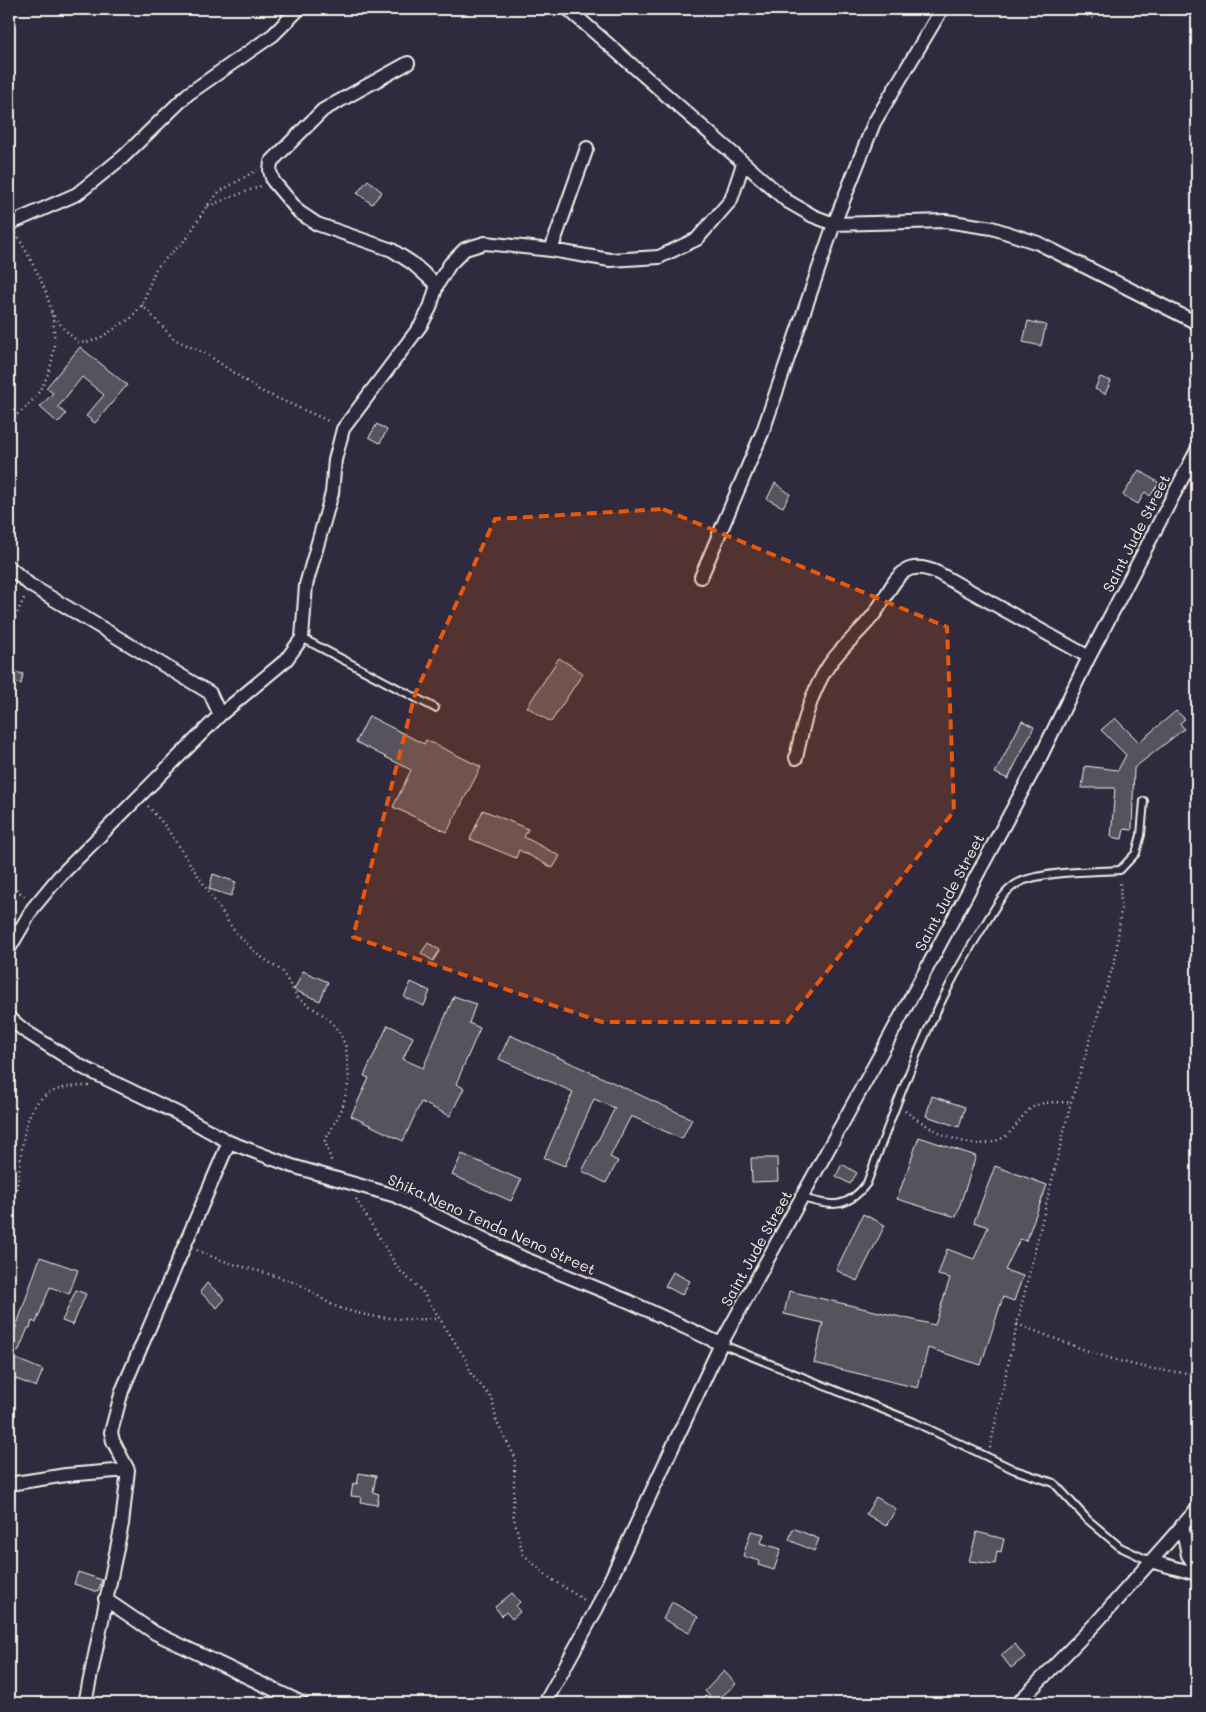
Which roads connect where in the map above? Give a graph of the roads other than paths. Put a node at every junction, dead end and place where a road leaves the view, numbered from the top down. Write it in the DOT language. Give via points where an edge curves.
graph roads {
  1 [pos="299,9"];
  2 [pos="568,9"];
  3 [pos="942,9"];
  4 [pos="408,63"];
  5 [pos="587,148"];
  6 [pos="743,164"];
  7 [pos="10,224"];
  8 [pos="834,224"];
  9 [pos="550,250"];
  10 [pos="437,284"];
  11 [pos="1197,323"];
  12 [pos="1197,450"];
  13 [pos="9,567"];
  14 [pos="701,577"];
  15 [pos="302,638"];
  16 [pos="1089,657"];
  17 [pos="435,708"];
  18 [pos="220,715"];
  19 [pos="796,758"];
  20 [pos="1144,801"];
  21 [pos="9,949"];
  22 [pos="9,1018"];
  23 [pos="229,1142"];
  24 [pos="802,1198"];
  25 [pos="721,1344"];
  26 [pos="128,1470"];
  27 [pos="9,1484"];
  28 [pos="1197,1509"];
  29 [pos="1182,1525"];
  30 [pos="1150,1561"];
  31 [pos="1197,1569"];
  32 [pos="1197,1574"];
  33 [pos="105,1600"];
  34 [pos="85,1703"];
  35 [pos="302,1703"];
  36 [pos="545,1703"];
  37 [pos="1018,1703"];
  1 -- 7 [label="street" via="273,35 188,94 123,157 77,194"];
  2 -- 6 [label="street"];
  3 -- 8 [label="street" via="874,122"];
  4 -- 10 [label="street" via="323,110 271,162 270,171 273,181 299,212 317,224 392,250"];
  5 -- 9 [label="street"];
  6 -- 8 [label="street" via="787,200"];
  6 -- 9 [label="street" via="731,200 697,239 659,257 610,260"];
  8 -- 11 [label="street" via="946,221 992,228 1038,243"];
  8 -- 14 [label="street" via="763,431"];
  9 -- 10 [label="street" via="485,244 465,249"];
  10 -- 15 [label="street" via="421,325 342,429 332,493 306,585"];
  12 -- 16 [label="street, Saint Jude Street"];
  13 -- 18 [label="street" via="30,585 210,693"];
  15 -- 17 [label="lane"];
  15 -- 18 [label="street" via="286,660"];
  16 -- 19 [label="street" via="938,573 924,566 911,568 899,575 875,614 829,665 807,708"];
  16 -- 24 [label="street, Saint Jude Street" via="1039,760"];
  18 -- 21 [label="street" via="58,878 33,908"];
  20 -- 24 [label="lane" via="1136,853 1120,870 1037,876 1017,883 1000,900 975,938 927,1028 867,1183 857,1197 842,1204 828,1205"];
  22 -- 23 [label="street, Shika Neno Tenda Neno Street" via="88,1070"];
  23 -- 25 [label="street, Shika Neno Tenda Neno Street" via="292,1166 396,1196 523,1258"];
  23 -- 26 [label="street" via="122,1391 111,1432"];
  24 -- 25 [label="street, Saint Jude Street"];
  25 -- 30 [label="lane" via="914,1422 1015,1470 1054,1483 1087,1519 1120,1547"];
  25 -- 36 [label="street, Saint Jude Street" via="597,1608"];
  26 -- 27 [label="street"];
  26 -- 33 [label="street" via="122,1524"];
  28 -- 29 [label="street"];
  29 -- 30 [label="street"];
  29 -- 31 [label="street" via="1188,1555"];
  30 -- 32 [label="street"];
  30 -- 37 [label="street" via="1097,1622"];
  33 -- 34 [label="street"];
  33 -- 35 [label="street" via="155,1633"];
}
